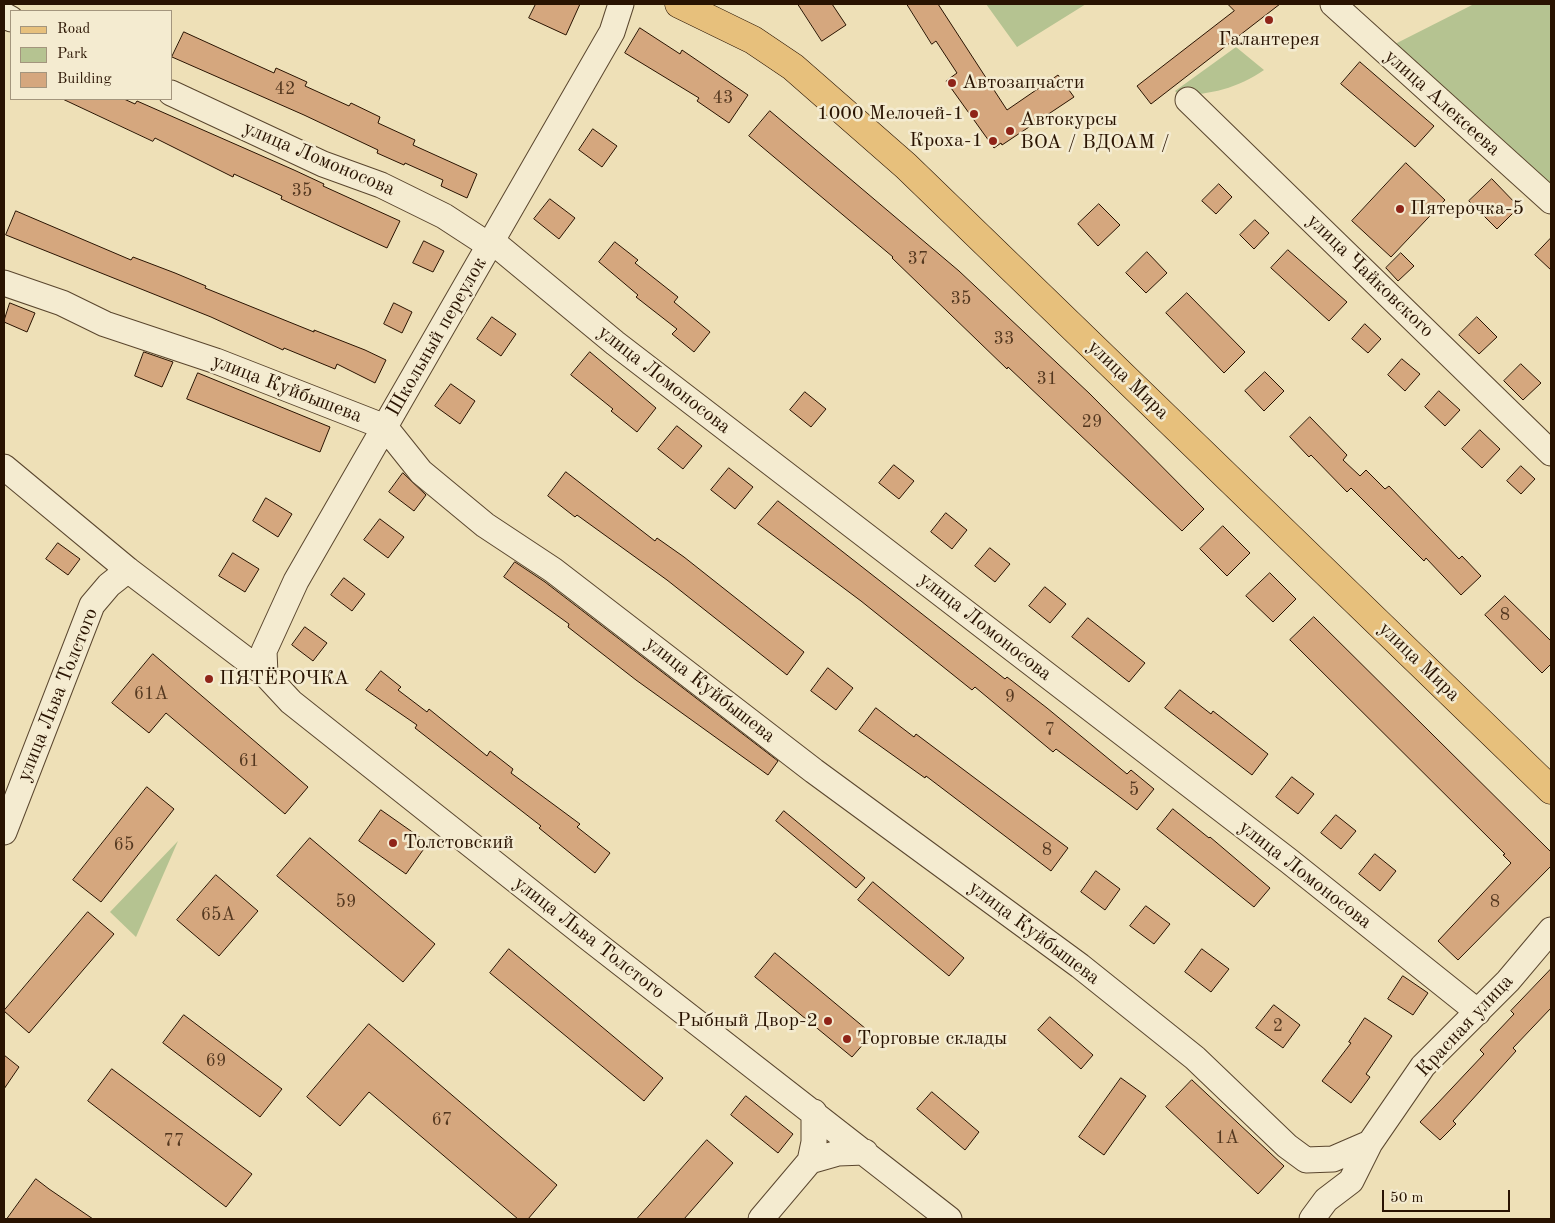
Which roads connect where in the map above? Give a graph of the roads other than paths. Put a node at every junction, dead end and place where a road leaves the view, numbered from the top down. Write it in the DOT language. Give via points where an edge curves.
graph roads {
  1 [pos="621,4"];
  2 [pos="679,4"];
  3 [pos="1333,4"];
  4 [pos="172,93"];
  5 [pos="1188,100"];
  6 [pos="1551,201"];
  7 [pos="491,244"];
  8 [pos="4,283"];
  9 [pos="385,427"];
  10 [pos="1551,453"];
  11 [pos="4,468"];
  12 [pos="128,570"];
  13 [pos="266,674"];
  14 [pos="1551,790"];
  15 [pos="4,832"];
  16 [pos="1551,930"];
  17 [pos="1478,1012"];
  18 [pos="814,1112"];
  19 [pos="1370,1143"];
  20 [pos="865,1152"];
  21 [pos="810,1161"];
  22 [pos="761,1219"];
  23 [pos="950,1219"];
  24 [pos="1312,1219"];
  1 -- 7 [label="street, Школьный переулок" via="612,32"];
  2 -- 14 [label="main road, улица Мира" via="753,40 793,67 906,166"];
  3 -- 6 [label="street, улица Алексеева"];
  4 -- 7 [label="street, улица Ломоносова" via="323,164 381,185"];
  5 -- 10 [label="street, улица Чайковского"];
  7 -- 9 [label="street, Школьный переулок"];
  7 -- 17 [label="street, улица Ломоносова" via="1289,861"];
  8 -- 9 [label="street, улица Куйбышева" via="105,324 216,361"];
  9 -- 13 [label="street, Школьный переулок" via="296,581 264,651"];
  9 -- 19 [label="street, улица Куйбышева" via="421,472 485,525 553,570 806,765 1080,966 1195,1058 1287,1146 1306,1160 1333,1159"];
  11 -- 12 [label="street, улица Льва Толстого"];
  12 -- 13 [label="street, улица Льва Толстого"];
  12 -- 15 [label="street, улица Льва Толстого" via="108,585 92,605"];
  13 -- 18 [label="street, улица Льва Толстого" via="299,709"];
  16 -- 17 [label="street, Красная улица"];
  17 -- 19 [label="street, Красная улица" via="1423,1066"];
  18 -- 20 [label="street, улица Льва Толстого"];
  18 -- 21 [label="street"];
  19 -- 24 [label="street, Красная улица" via="1351,1182 1326,1200"];
  20 -- 21 [label="street" via="838,1153"];
  20 -- 23 [label="street, улица Льва Толстого"];
  21 -- 22 [label="street"];
}
